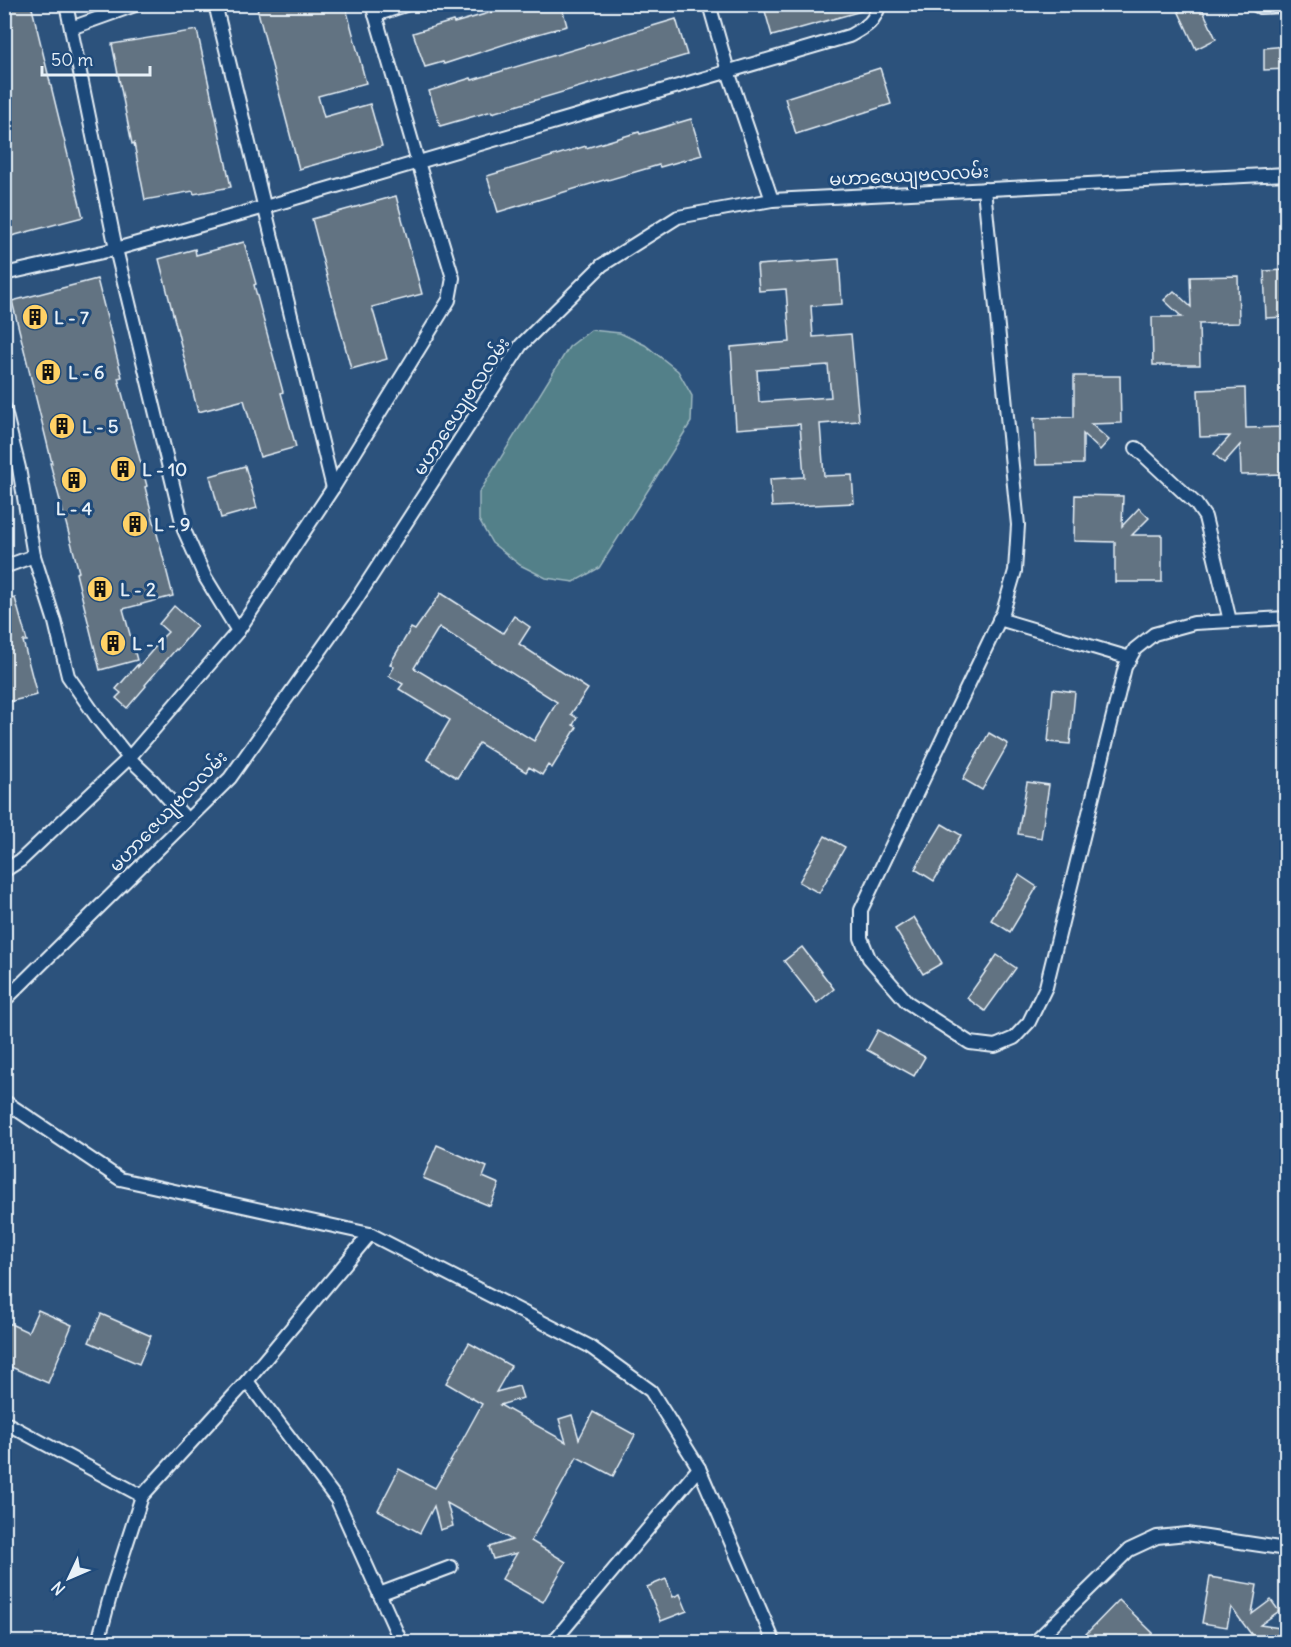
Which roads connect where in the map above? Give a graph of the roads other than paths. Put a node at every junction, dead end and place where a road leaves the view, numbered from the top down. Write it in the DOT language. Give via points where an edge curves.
graph roads {
  1 [pos="66,4"];
  2 [pos="138,4"];
  3 [pos="215,4"];
  4 [pos="409,4"];
  5 [pos="709,4"];
  6 [pos="880,4"];
  7 [pos="1254,4"];
  8 [pos="1287,6"];
  9 [pos="374,10"];
  10 [pos="71,28"];
  11 [pos="728,71"];
  12 [pos="418,162"];
  13 [pos="1287,174"];
  14 [pos="984,189"];
  15 [pos="772,200"];
  16 [pos="265,207"];
  17 [pos="116,249"];
  18 [pos="4,274"];
  19 [pos="4,407"];
  20 [pos="1136,448"];
  21 [pos="333,488"];
  22 [pos="34,556"];
  23 [pos="4,567"];
  24 [pos="1287,618"];
  25 [pos="999,619"];
  26 [pos="1230,621"];
  27 [pos="238,631"];
  28 [pos="1130,658"];
  29 [pos="129,758"];
  30 [pos="187,820"];
  31 [pos="4,871"];
  32 [pos="4,1000"];
  33 [pos="4,1101"];
  34 [pos="370,1234"];
  35 [pos="247,1381"];
  36 [pos="4,1422"];
  37 [pos="699,1468"];
  38 [pos="142,1496"];
  39 [pos="1287,1549"];
  40 [pos="451,1567"];
  41 [pos="380,1593"];
  42 [pos="98,1642"];
  43 [pos="402,1642"];
  44 [pos="553,1642"];
  45 [pos="774,1642"];
  46 [pos="1035,1642"];
  1 -- 10 [label="street"];
  2 -- 10 [label="street"];
  3 -- 16 [label="street"];
  4 -- 9 [label="street"];
  5 -- 11 [label="street"];
  6 -- 11 [label="street" via="876,18 849,36"];
  7 -- 8 [label="street"];
  9 -- 12 [label="street"];
  10 -- 17 [label="street"];
  11 -- 12 [label="street"];
  11 -- 15 [label="street"];
  12 -- 16 [label="street"];
  12 -- 21 [label="street" via="453,278 451,295"];
  13 -- 14 [label="street, မဟာဇေယျဗလလမ်း"];
  14 -- 15 [label="street, မဟာဇေယျဗလလမ်း"];
  14 -- 25 [label="street" via="1018,525 1015,571"];
  15 -- 30 [label="street, မဟာဇေယျဗလလမ်း" via="678,217 602,265 522,345 354,603 230,778"];
  16 -- 17 [label="street"];
  16 -- 21 [label="street"];
  17 -- 18 [label="street"];
  17 -- 27 [label="street" via="184,530 205,577"];
  19 -- 22 [label="street"];
  20 -- 26 [label="street" via="1205,517"];
  21 -- 27 [label="street"];
  22 -- 23 [label="street"];
  22 -- 29 [label="street" via="68,676"];
  24 -- 26 [label="street"];
  25 -- 28 [label="street"];
  25 -- 28 [label="street" via="861,910 861,938 869,958 907,1002 970,1043 994,1046 1014,1038 1029,1022 1046,987"];
  26 -- 28 [label="street" via="1194,623 1154,634"];
  27 -- 29 [label="street"];
  29 -- 30 [label="street"];
  29 -- 31 [label="street" via="21,860"];
  30 -- 32 [label="street, မဟာဇေယျဗလလမ်း"];
  33 -- 34 [label="street" via="120,1179"];
  34 -- 35 [label="street"];
  34 -- 37 [label="street" via="590,1346 651,1391"];
  35 -- 38 [label="street"];
  35 -- 41 [label="street" via="337,1500"];
  36 -- 38 [label="street"];
  37 -- 44 [label="street"];
  37 -- 45 [label="street"];
  38 -- 42 [label="street"];
  39 -- 46 [label="street" via="1187,1534 1157,1538 1129,1550"];
  40 -- 41 [label="street"];
  41 -- 43 [label="street"];
}
